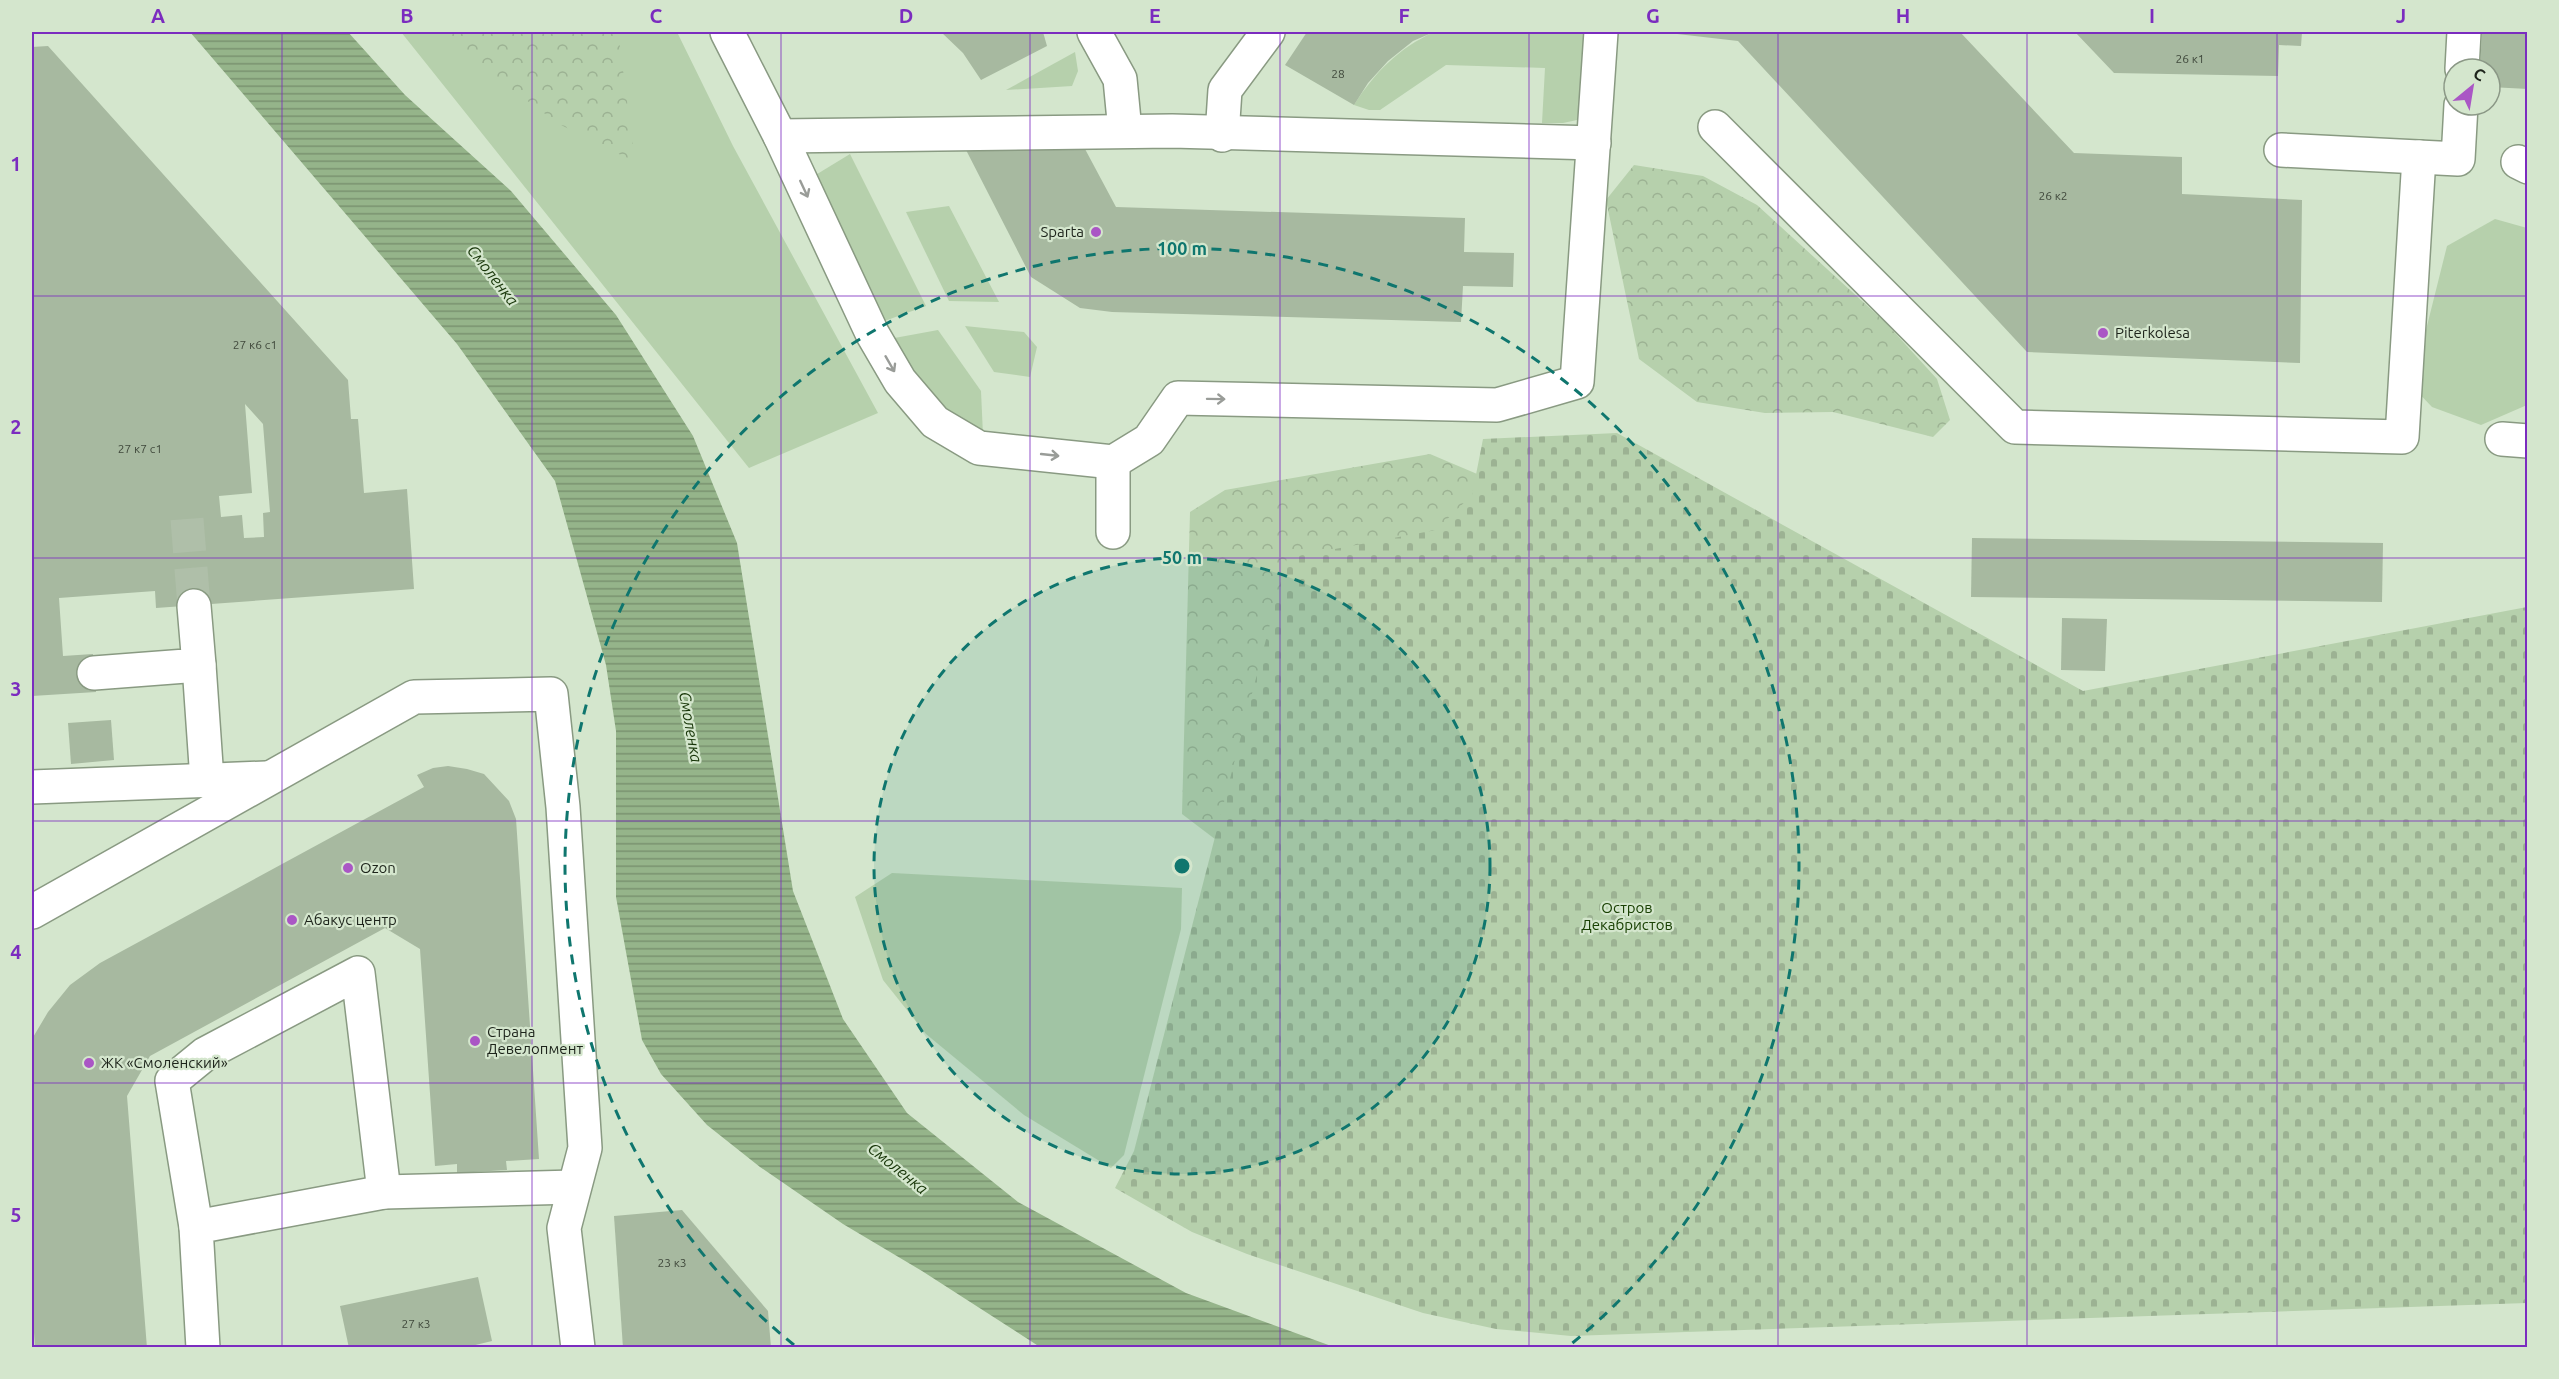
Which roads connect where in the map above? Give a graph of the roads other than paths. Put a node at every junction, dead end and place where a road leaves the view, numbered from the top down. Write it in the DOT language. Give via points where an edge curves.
graph roads {
  1 [pos="727,32"];
  2 [pos="1094,32"];
  3 [pos="1268,32"];
  4 [pos="1601,32"];
  5 [pos="2464,32"];
  6 [pos="2463,57"];
  7 [pos="2460,117"];
  8 [pos="1715,127"];
  9 [pos="1125,131"];
  10 [pos="1222,135"];
  11 [pos="780,136"];
  12 [pos="1594,143"];
  13 [pos="2281,150"];
  14 [pos="2419,157"];
  15 [pos="1113,462"];
  16 [pos="1113,532"];
  17 [pos="194,606"];
  18 [pos="199,665"];
  19 [pos="94,673"];
  20 [pos="271,778"];
  21 [pos="207,780"];
  22 [pos="32,787"];
  23 [pos="32,912"];
  24 [pos="574,1187"];
  25 [pos="384,1192"];
  26 [pos="196,1227"];
  27 [pos="203,1347"];
  28 [pos="578,1347"];
  1 -- 11 [label="lane"];
  2 -- 9 [label="lane" via="1120,79"];
  3 -- 10 [label="lane" via="1225,90"];
  4 -- 12 [label="lane"];
  5 -- 6 [label="lane"];
  7 -- 14 [label="lane" via="2458,159"];
  8 -- 14 [label="lane" via="2015,428 2402,437"];
  9 -- 10 [label="lane"];
  9 -- 11 [label="lane"];
  10 -- 12 [label="lane"];
  11 -- 15 [label="lane, one-way" via="872,333 900,381 935,422 979,448"];
  15 -- 12 [label="lane, one-way" via="1149,440 1178,398 1497,405 1577,382"];
  13 -- 14 [label="lane"];
  15 -- 16 [label="lane"];
  17 -- 18 [label="lane"];
  18 -- 19 [label="lane"];
  18 -- 21 [label="lane"];
  20 -- 21 [label="lane"];
  20 -- 23 [label="lane"];
  20 -- 24 [label="lane" via="414,697 551,694 563,807 585,1148"];
  21 -- 22 [label="lane"];
  24 -- 25 [label="lane"];
  24 -- 28 [label="lane" via="564,1228"];
  25 -- 26 [label="lane"];
  25 -- 26 [label="lane" via="358,973 205,1054 172,1081"];
  26 -- 27 [label="lane"];
}
